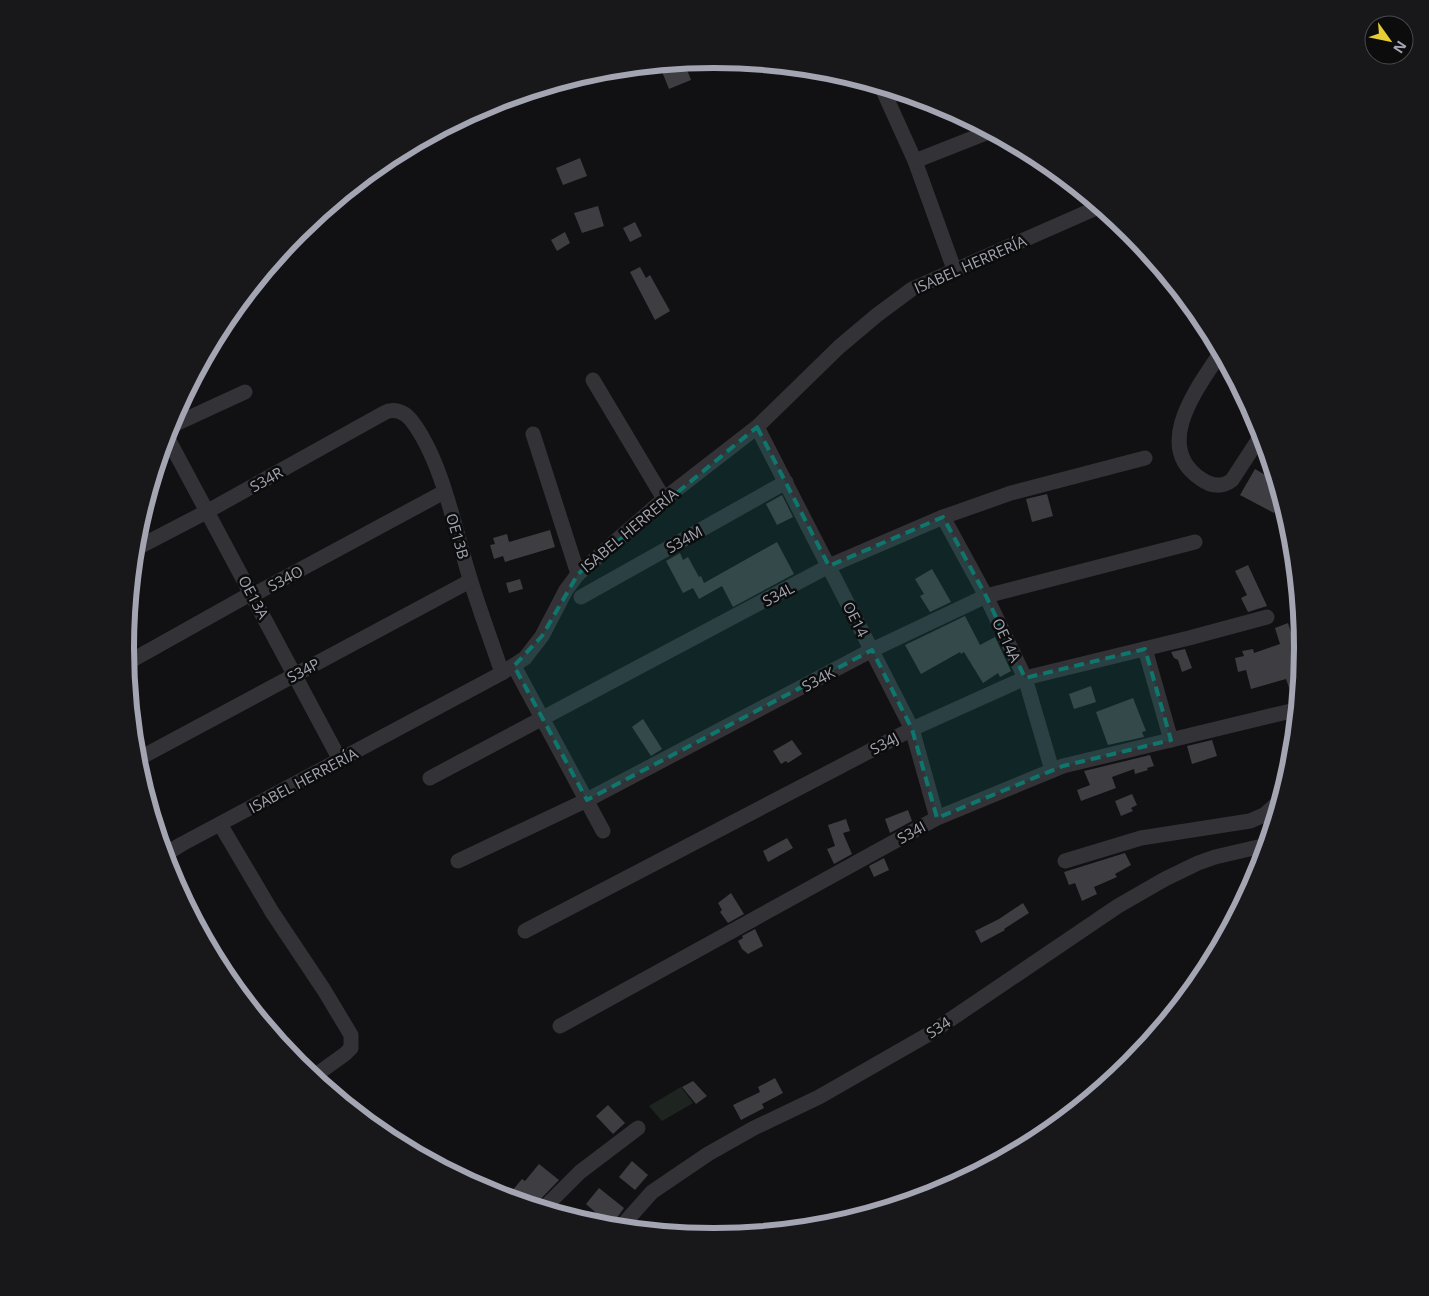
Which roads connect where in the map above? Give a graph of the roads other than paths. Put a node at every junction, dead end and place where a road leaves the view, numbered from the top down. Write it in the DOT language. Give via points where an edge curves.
graph roads {
  1 [pos="884,93"];
  2 [pos="984,134"];
  3 [pos="915,162"];
  4 [pos="1093,209"];
  5 [pos="954,269"];
  6 [pos="1217,358"];
  7 [pos="593,380"];
  8 [pos="245,392"];
  9 [pos="396,411"];
  10 [pos="180,422"];
  11 [pos="757,427"];
  12 [pos="533,434"];
  13 [pos="1257,442"];
  14 [pos="171,444"];
  15 [pos="1146,458"];
  16 [pos="786,482"];
  17 [pos="444,492"];
  18 [pos="664,499"];
  19 [pos="208,511"];
  20 [pos="942,517"];
  21 [pos="1196,542"];
  22 [pos="143,545"];
  23 [pos="829,566"];
  24 [pos="578,574"];
  25 [pos="470,581"];
  26 [pos="253,595"];
  27 [pos="986,596"];
  28 [pos="581,597"];
  29 [pos="1267,617"];
  30 [pos="1145,649"];
  31 [pos="872,650"];
  32 [pos="134,659"];
  33 [pos="508,669"];
  34 [pos="295,675"];
  35 [pos="1024,678"];
  36 [pos="1291,713"];
  37 [pos="543,720"];
  38 [pos="912,728"];
  39 [pos="1170,740"];
  40 [pos="144,756"];
  41 [pos="340,760"];
  42 [pos="1052,770"];
  43 [pos="430,778"];
  44 [pos="587,800"];
  45 [pos="1272,808"];
  46 [pos="937,818"];
  47 [pos="220,824"];
  48 [pos="603,831"];
  49 [pos="1260,847"];
  50 [pos="171,851"];
  51 [pos="458,861"];
  52 [pos="1065,861"];
  53 [pos="525,931"];
  54 [pos="560,1026"];
  55 [pos="319,1072"];
  56 [pos="638,1128"];
  57 [pos="548,1204"];
  58 [pos="626,1222"];
  1 -- 3 [label="street"];
  2 -- 3 [label="street"];
  3 -- 5 [label="street"];
  4 -- 5 [label="street, ISABEL HERRERÍA"];
  5 -- 11 [label="street, ISABEL HERRERÍA" via="912,289 877,315 839,347"];
  6 -- 13 [label="street" via="1183,416 1179,436 1183,461 1207,483 1226,485"];
  7 -- 18 [label="street"];
  8 -- 10 [label="street"];
  9 -- 17 [label="street, OE13B" via="410,419 431,454"];
  9 -- 19 [label="street, S34R" via="384,413"];
  11 -- 16 [label="street, OE14"];
  11 -- 18 [label="street, ISABEL HERRERÍA"];
  12 -- 24 [label="street"];
  14 -- 19 [label="street, OE13A"];
  15 -- 20 [label="street, S34L" via="1012,493"];
  16 -- 23 [label="street, OE14"];
  16 -- 28 [label="street, S34M"];
  17 -- 25 [label="street, OE13B"];
  17 -- 26 [label="street, S34O"];
  18 -- 24 [label="street, ISABEL HERRERÍA"];
  19 -- 22 [label="street, S34R"];
  19 -- 26 [label="street, OE13A"];
  20 -- 23 [label="street, S34L"];
  20 -- 27 [label="street, OE14A"];
  21 -- 27 [label="street, S34K"];
  23 -- 31 [label="street, OE14"];
  23 -- 37 [label="street, S34L"];
  24 -- 33 [label="street, ISABEL HERRERÍA" via="542,636 524,658"];
  25 -- 33 [label="street, OE13B"];
  25 -- 34 [label="street, S34P"];
  26 -- 32 [label="street, S34O"];
  26 -- 34 [label="street, OE13A"];
  27 -- 31 [label="street, S34K"];
  27 -- 35 [label="street, OE14A"];
  29 -- 30 [label="street, S34J"];
  30 -- 35 [label="street, S34J"];
  30 -- 39 [label="street"];
  31 -- 38 [label="street, OE14"];
  31 -- 44 [label="street, S34K"];
  33 -- 37 [label="street, OE13B"];
  33 -- 41 [label="street, ISABEL HERRERÍA"];
  34 -- 40 [label="street, S34P"];
  34 -- 41 [label="street, OE13A"];
  35 -- 38 [label="street, S34J"];
  35 -- 42 [label="street, OE14A"];
  36 -- 39 [label="street, S34I"];
  37 -- 43 [label="street, S34L"];
  37 -- 44 [label="street, OE13B"];
  38 -- 46 [label="street, OE14"];
  38 -- 53 [label="street, S34J"];
  39 -- 42 [label="street, S34I"];
  41 -- 47 [label="street, ISABEL HERRERÍA"];
  42 -- 46 [label="street, S34I"];
  44 -- 48 [label="street, OE13B"];
  44 -- 51 [label="street, S34K"];
  45 -- 52 [label="street" via="1264,815 1239,823 1131,840"];
  46 -- 54 [label="street, S34I"];
  47 -- 50 [label="street, ISABEL HERRERÍA"];
  47 -- 55 [label="street" via="350,1035 351,1048"];
  49 -- 58 [label="street, S34" via="1198,863 1118,906 929,1034 819,1097 708,1154 652,1192"];
  56 -- 57 [label="street" via="580,1172"];
}
